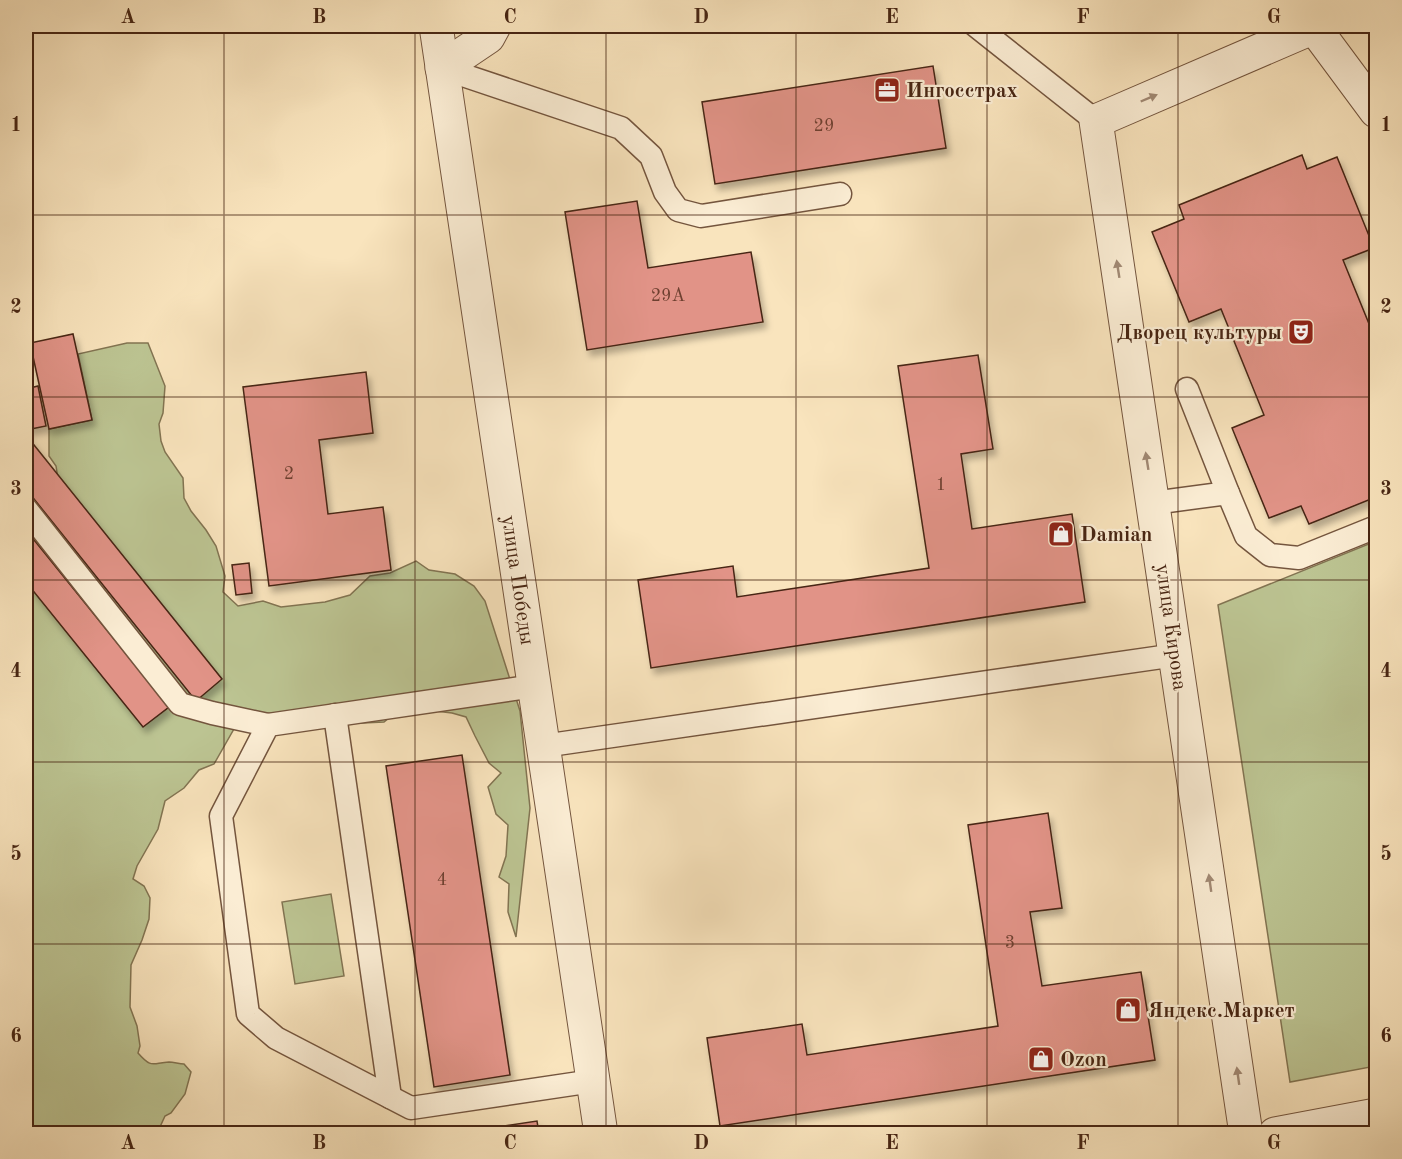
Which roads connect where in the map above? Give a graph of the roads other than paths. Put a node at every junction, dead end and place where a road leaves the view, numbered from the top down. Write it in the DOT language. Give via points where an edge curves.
graph roads {
  1 [pos="436,26"];
  2 [pos="494,26"];
  3 [pos="976,26"];
  4 [pos="1313,26"];
  5 [pos="442,68"];
  6 [pos="1377,111"];
  7 [pos="1096,121"];
  8 [pos="840,194"];
  9 [pos="1187,389"];
  10 [pos="1228,493"];
  11 [pos="1153,503"];
  12 [pos="26,509"];
  13 [pos="1377,526"];
  14 [pos="1176,654"];
  15 [pos="534,686"];
  16 [pos="334,715"];
  17 [pos="268,725"];
  18 [pos="543,747"];
  19 [pos="593,1081"];
  20 [pos="390,1097"];
  21 [pos="1377,1115"];
  22 [pos="601,1134"];
  23 [pos="1246,1134"];
  24 [pos="1275,1134"];
  1 -- 5 [label="street, улица Победы"];
  2 -- 5 [label="street" via="488,37"];
  3 -- 7 [label="lane"];
  4 -- 6 [label="street"];
  7 -- 4 [label="street, one-way"];
  5 -- 8 [label="lane" via="621,128 651,156 665,192 678,210 701,216"];
  5 -- 15 [label="street, улица Победы"];
  11 -- 7 [label="street, улица Кирова, one-way"];
  9 -- 10 [label="lane"];
  10 -- 11 [label="lane"];
  10 -- 13 [label="lane" via="1246,536 1270,555 1299,558"];
  11 -- 14 [label="street, улица Кирова"];
  12 -- 17 [label="lane" via="180,704"];
  14 -- 18 [label="lane"];
  23 -- 14 [label="street, улица Кирова, one-way"];
  15 -- 16 [label="lane"];
  15 -- 18 [label="street, улица Победы"];
  16 -- 17 [label="lane"];
  16 -- 20 [label="lane"];
  17 -- 20 [label="lane" via="221,816 248,1014 276,1038"];
  18 -- 19 [label="street, улица Победы"];
  19 -- 20 [label="lane" via="411,1108"];
  19 -- 22 [label="street, улица Победы"];
  21 -- 24 [label="street"];
}
